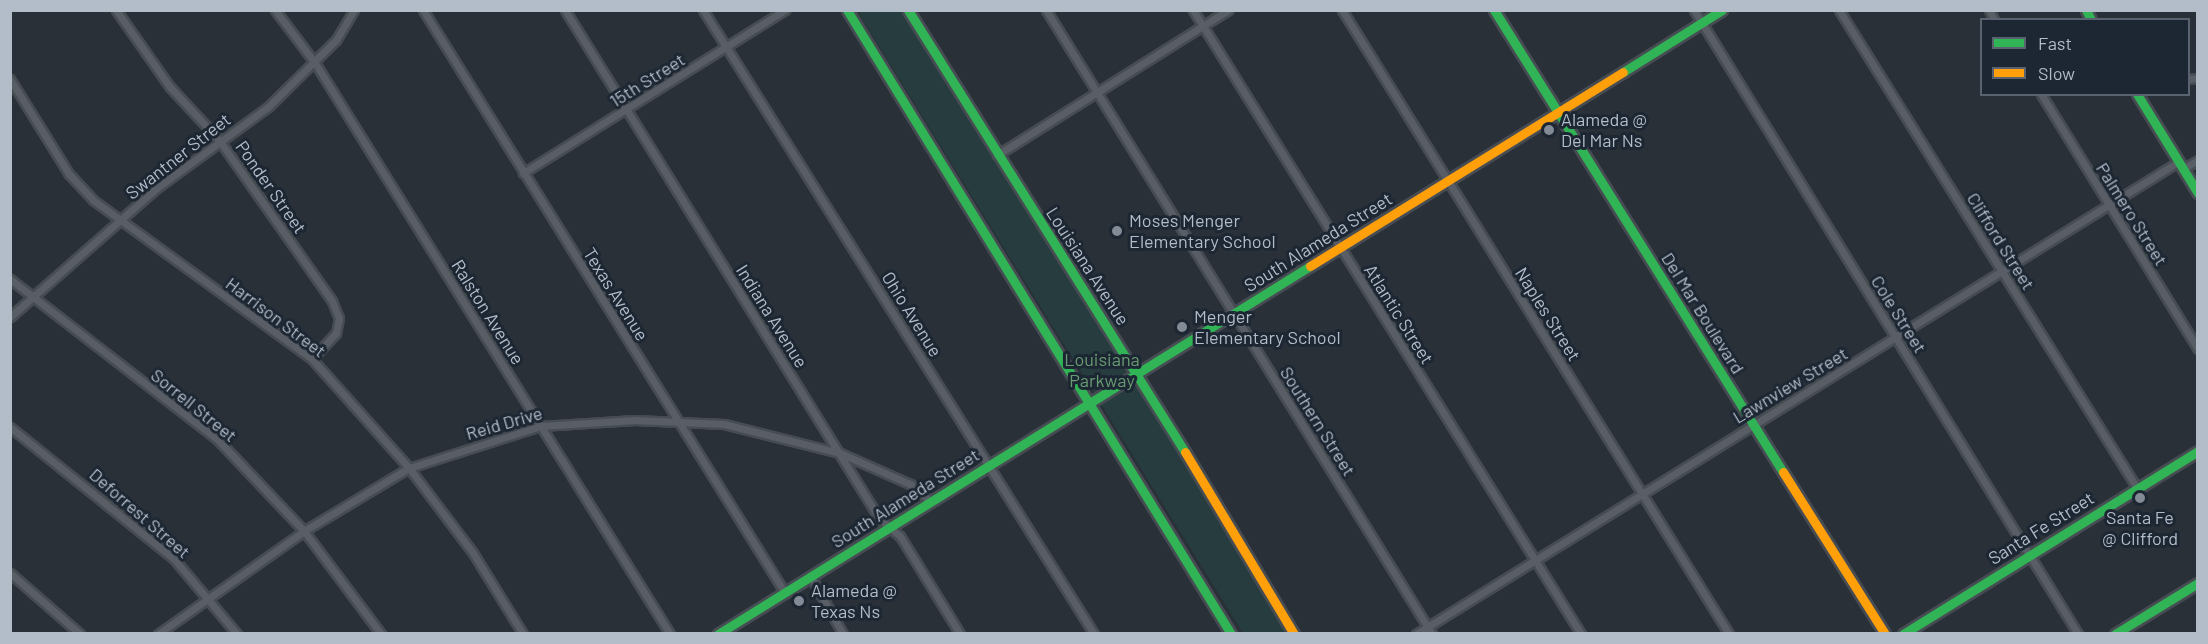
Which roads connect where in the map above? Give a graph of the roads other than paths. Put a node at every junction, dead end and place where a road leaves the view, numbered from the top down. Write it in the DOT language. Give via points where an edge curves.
graph roads {
  1 [pos="116,10"];
  2 [pos="275,10"];
  3 [pos="354,10"];
  4 [pos="423,10"];
  5 [pos="565,10"];
  6 [pos="703,10"];
  7 [pos="785,10"];
  8 [pos="847,10"];
  9 [pos="908,10"];
  10 [pos="1046,10"];
  11 [pos="1193,10"];
  12 [pos="1228,10"];
  13 [pos="1342,10"];
  14 [pos="1494,10"];
  15 [pos="1694,10"];
  16 [pos="1722,10"];
  17 [pos="1839,10"];
  18 [pos="1702,23"];
  19 [pos="1202,26"];
  20 [pos="726,48"];
  21 [pos="315,63"];
  22 [pos="10,79"];
  23 [pos="1097,93"];
  24 [pos="2042,96"];
  25 [pos="2138,96"];
  26 [pos="626,110"];
  27 [pos="1556,113"];
  28 [pos="219,140"];
  29 [pos="997,155"];
  30 [pos="2198,160"];
  31 [pos="2180,165"];
  32 [pos="523,173"];
  33 [pos="1448,181"];
  34 [pos="2198,193"];
  35 [pos="2109,204"];
  36 [pos="119,221"];
  37 [pos="1340,247"];
  38 [pos="2001,271"];
  39 [pos="10,279"];
  40 [pos="32,299"];
  41 [pos="1234,314"];
  42 [pos="10,317"];
  43 [pos="1896,339"];
  44 [pos="2198,350"];
  45 [pos="312,359"];
  46 [pos="1138,375"];
  47 [pos="1089,407"];
  48 [pos="677,420"];
  49 [pos="1753,423"];
  50 [pos="541,426"];
  51 [pos="10,427"];
  52 [pos="2198,451"];
  53 [pos="840,453"];
  54 [pos="989,465"];
  55 [pos="409,468"];
  56 [pos="2137,488"];
  57 [pos="1641,493"];
  58 [pos="930,501"];
  59 [pos="890,527"];
  60 [pos="304,531"];
  61 [pos="2030,555"];
  62 [pos="1534,559"];
  63 [pos="10,573"];
  64 [pos="811,577"];
  65 [pos="2198,583"];
  66 [pos="785,593"];
  67 [pos="207,598"];
  68 [pos="1430,630"];
  69 [pos="80,633"];
  70 [pos="158,633"];
  71 [pos="237,633"];
  72 [pos="381,633"];
  73 [pos="523,633"];
  74 [pos="670,633"];
  75 [pos="718,633"];
  76 [pos="843,633"];
  77 [pos="960,633"];
  78 [pos="1094,633"];
  79 [pos="1231,633"];
  80 [pos="1294,633"];
  81 [pos="1416,633"];
  82 [pos="1581,633"];
  83 [pos="1729,633"];
  84 [pos="1885,633"];
  85 [pos="1902,633"];
  86 [pos="2078,633"];
  87 [pos="2115,633"];
  1 -- 28 [label="street, Ponder Street" via="170,87"];
  2 -- 21 [label="street, Ralston Avenue"];
  3 -- 21 [label="street, Swantner Street" via="336,40"];
  4 -- 32 [label="street, Texas Avenue"];
  5 -- 26 [label="street, Indiana Avenue"];
  6 -- 20 [label="street, Ohio Avenue"];
  7 -- 20 [label="street, 15th Street"];
  8 -- 47 [label="main road"];
  9 -- 29 [label="main road, Louisiana Avenue"];
  10 -- 23 [label="street, Southern Street"];
  11 -- 19 [label="street, Atlantic Street"];
  12 -- 19 [label="street"];
  13 -- 33 [label="street, Naples Street"];
  14 -- 27 [label="main road, Del Mar Boulevard"];
  15 -- 18 [label="street, Cole Street"];
  16 -- 18 [label="main road, South Alameda Street"];
  17 -- 38 [label="street, Clifford Street"];
  18 -- 27 [label="main road, South Alameda Street"];
  18 -- 43 [label="street, Cole Street"];
  19 -- 23 [label="street"];
  19 -- 37 [label="street, Atlantic Street"];
  20 -- 26 [label="street, 15th Street"];
  20 -- 54 [label="street, Ohio Avenue"];
  21 -- 28 [label="street, Swantner Street" via="269,106"];
  21 -- 50 [label="street, Ralston Avenue"];
  22 -- 36 [label="street, Harrison Street" via="69,174"];
  23 -- 29 [label="street"];
  23 -- 41 [label="street, Southern Street"];
  24 -- 35 [label="street, Palmero Street"];
  25 -- 31 [label="main road"];
  26 -- 32 [label="street, 15th Street"];
  26 -- 53 [label="street, Indiana Avenue"];
  27 -- 33 [label="main road, South Alameda Street"];
  27 -- 49 [label="main road, Del Mar Boulevard"];
  28 -- 36 [label="street, Swantner Street"];
  28 -- 45 [label="street, Ponder Street" via="332,300 339,318 336,333"];
  29 -- 46 [label="main road, Louisiana Avenue"];
  30 -- 31 [label="street, Lawnview Street"];
  31 -- 34 [label="main road"];
  31 -- 35 [label="street, Lawnview Street"];
  32 -- 48 [label="street, Texas Avenue"];
  33 -- 37 [label="main road, South Alameda Street"];
  33 -- 57 [label="street, Naples Street"];
  35 -- 38 [label="street, Lawnview Street"];
  35 -- 44 [label="street, Palmero Street"];
  36 -- 40 [label="street, Swantner Street"];
  36 -- 45 [label="street, Harrison Street"];
  37 -- 41 [label="main road, South Alameda Street"];
  37 -- 62 [label="street, Atlantic Street"];
  38 -- 43 [label="street, Lawnview Street"];
  38 -- 56 [label="street, Clifford Street"];
  39 -- 40 [label="street, Sorrell Street"];
  40 -- 42 [label="street, Swantner Street"];
  40 -- 60 [label="street, Sorrell Street" via="217,439"];
  41 -- 46 [label="main road, South Alameda Street"];
  41 -- 68 [label="street, Southern Street"];
  43 -- 49 [label="street, Lawnview Street"];
  43 -- 61 [label="street, Cole Street"];
  45 -- 55 [label="street, Harrison Street"];
  46 -- 47 [label="main road, South Alameda Street"];
  46 -- 80 [label="main road, Louisiana Avenue"];
  47 -- 54 [label="main road, South Alameda Street"];
  47 -- 79 [label="main road"];
  48 -- 50 [label="street, Reid Drive"];
  48 -- 53 [label="street, Reid Drive" via="724,424"];
  48 -- 66 [label="street, Texas Avenue"];
  49 -- 57 [label="street, Lawnview Street"];
  49 -- 84 [label="main road, Del Mar Boulevard"];
  50 -- 55 [label="street, Reid Drive"];
  50 -- 74 [label="street, Ralston Avenue"];
  51 -- 67 [label="street, Deforrest Street" via="127,517 174,559"];
  52 -- 56 [label="main road, Santa Fe Street"];
  53 -- 58 [label="street, Reid Drive" via="910,484"];
  53 -- 59 [label="street, Indiana Avenue" via="879,518"];
  54 -- 58 [label="main road, South Alameda Street"];
  54 -- 78 [label="street, Ohio Avenue"];
  55 -- 60 [label="street, Reid Drive"];
  55 -- 73 [label="street, Harrison Street" via="473,554"];
  56 -- 61 [label="main road, Santa Fe Street"];
  57 -- 62 [label="street, Lawnview Street"];
  57 -- 83 [label="street, Naples Street"];
  58 -- 59 [label="main road, South Alameda Street"];
  59 -- 64 [label="main road, South Alameda Street"];
  59 -- 77 [label="street, Indiana Avenue" via="900,536"];
  60 -- 67 [label="street, Reid Drive"];
  60 -- 72 [label="street, Sorrell Street"];
  61 -- 85 [label="main road, Santa Fe Street"];
  61 -- 86 [label="street, Cole Street"];
  62 -- 68 [label="street, Lawnview Street"];
  62 -- 82 [label="street, Atlantic Street"];
  63 -- 69 [label="street"];
  64 -- 66 [label="main road, South Alameda Street"];
  64 -- 76 [label="street"];
  65 -- 87 [label="main road"];
  66 -- 75 [label="main road, South Alameda Street"];
  67 -- 70 [label="street, Reid Drive"];
  67 -- 71 [label="street, Deforrest Street"];
  68 -- 81 [label="street, Lawnview Street"];
}
